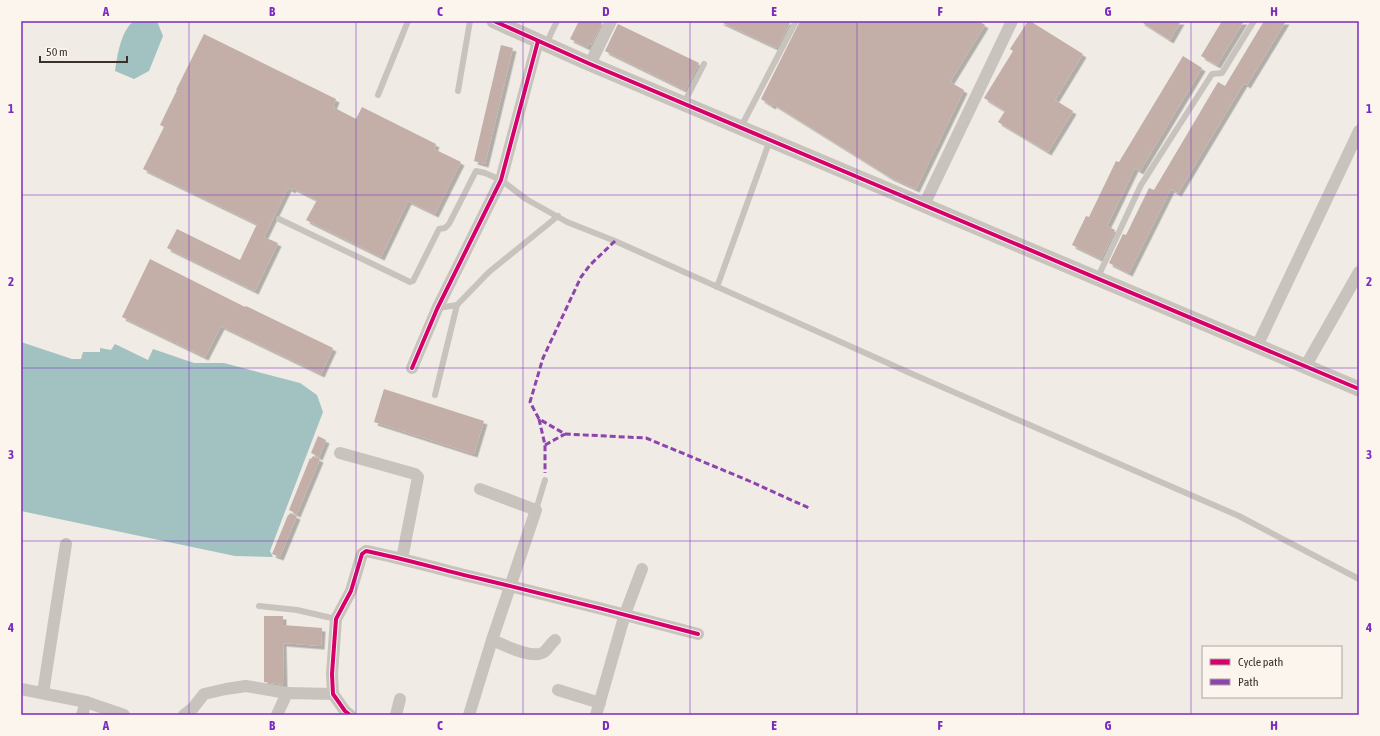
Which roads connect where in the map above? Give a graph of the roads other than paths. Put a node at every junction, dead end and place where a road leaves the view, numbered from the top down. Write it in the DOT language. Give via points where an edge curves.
graph roads {
  1 [pos="408,21"];
  2 [pos="470,21"];
  3 [pos="494,21"];
  4 [pos="557,21"];
  5 [pos="611,21"];
  6 [pos="796,21"];
  7 [pos="1012,21"];
  8 [pos="1254,21"];
  9 [pos="542,42"];
  10 [pos="590,64"];
  11 [pos="704,64"];
  12 [pos="458,91"];
  13 [pos="378,95"];
  14 [pos="684,103"];
  15 [pos="741,127"];
  16 [pos="1359,130"];
  17 [pos="770,140"];
  18 [pos="501,180"];
  19 [pos="924,205"];
  20 [pos="558,216"];
  21 [pos="279,219"];
  22 [pos="1359,272"];
  23 [pos="1097,278"];
  24 [pos="717,287"];
  25 [pos="458,305"];
  26 [pos="436,309"];
  27 [pos="1257,346"];
  28 [pos="1305,366"];
  29 [pos="412,368"];
  30 [pos="1359,389"];
  31 [pos="435,395"];
  32 [pos="340,453"];
  33 [pos="545,480"];
  34 [pos="480,489"];
  35 [pos="536,510"];
  36 [pos="66,544"];
  37 [pos="402,559"];
  38 [pos="642,569"];
  39 [pos="1359,579"];
  40 [pos="511,586"];
  41 [pos="259,606"];
  42 [pos="625,614"];
  43 [pos="336,619"];
  44 [pos="698,634"];
  45 [pos="492,640"];
  46 [pos="555,640"];
  47 [pos="21,689"];
  48 [pos="558,690"];
  49 [pos="43,693"];
  50 [pos="287,693"];
  51 [pos="333,694"];
  52 [pos="400,699"];
  53 [pos="86,702"];
  54 [pos="600,703"];
  55 [pos="82,715"];
  56 [pos="124,715"];
  57 [pos="184,715"];
  58 [pos="277,715"];
  59 [pos="350,715"];
  60 [pos="396,715"];
  61 [pos="469,715"];
  62 [pos="596,715"];
  1 -- 13 [label="lane"];
  2 -- 12 [label="lane"];
  3 -- 9 [label="street"];
  4 -- 9 [label="lane"];
  5 -- 10 [label="street"];
  6 -- 15 [label="lane"];
  7 -- 19 [label="street"];
  8 -- 23 [label="lane" via="1222,73 1212,74 1141,185"];
  9 -- 10 [label="street"];
  9 -- 18 [label="street"];
  10 -- 14 [label="street"];
  11 -- 14 [label="lane"];
  14 -- 15 [label="street"];
  15 -- 17 [label="street"];
  16 -- 27 [label="street"];
  17 -- 19 [label="street"];
  17 -- 24 [label="lane"];
  18 -- 20 [label="lane" via="526,199"];
  18 -- 21 [label="lane" via="476,171 449,224 440,229 413,281 410,282"];
  18 -- 26 [label="street"];
  19 -- 23 [label="street"];
  20 -- 24 [label="lane"];
  20 -- 25 [label="lane" via="489,272"];
  22 -- 28 [label="street"];
  23 -- 27 [label="street"];
  24 -- 39 [label="lane" via="1239,516"];
  25 -- 26 [label="lane"];
  25 -- 31 [label="lane"];
  26 -- 29 [label="street"];
  27 -- 28 [label="street"];
  28 -- 30 [label="street"];
  32 -- 37 [label="street" via="418,477"];
  33 -- 35 [label="lane"];
  34 -- 35 [label="street"];
  35 -- 40 [label="street"];
  36 -- 49 [label="street"];
  37 -- 40 [label="street"];
  37 -- 43 [label="street" via="366,551 362,554 351,591"];
  38 -- 42 [label="street"];
  40 -- 42 [label="street"];
  40 -- 45 [label="street"];
  41 -- 43 [label="lane" via="298,610"];
  42 -- 44 [label="street"];
  42 -- 54 [label="street"];
  43 -- 51 [label="street"];
  45 -- 46 [label="street" via="537,655 544,652"];
  45 -- 61 [label="street"];
  47 -- 49 [label="street"];
  48 -- 54 [label="street"];
  49 -- 53 [label="street"];
  50 -- 51 [label="street"];
  50 -- 57 [label="street" via="246,686 226,689 204,694"];
  50 -- 58 [label="street"];
  51 -- 59 [label="street"];
  52 -- 60 [label="street"];
  53 -- 55 [label="street"];
  53 -- 56 [label="street"];
  54 -- 62 [label="street"];
}
